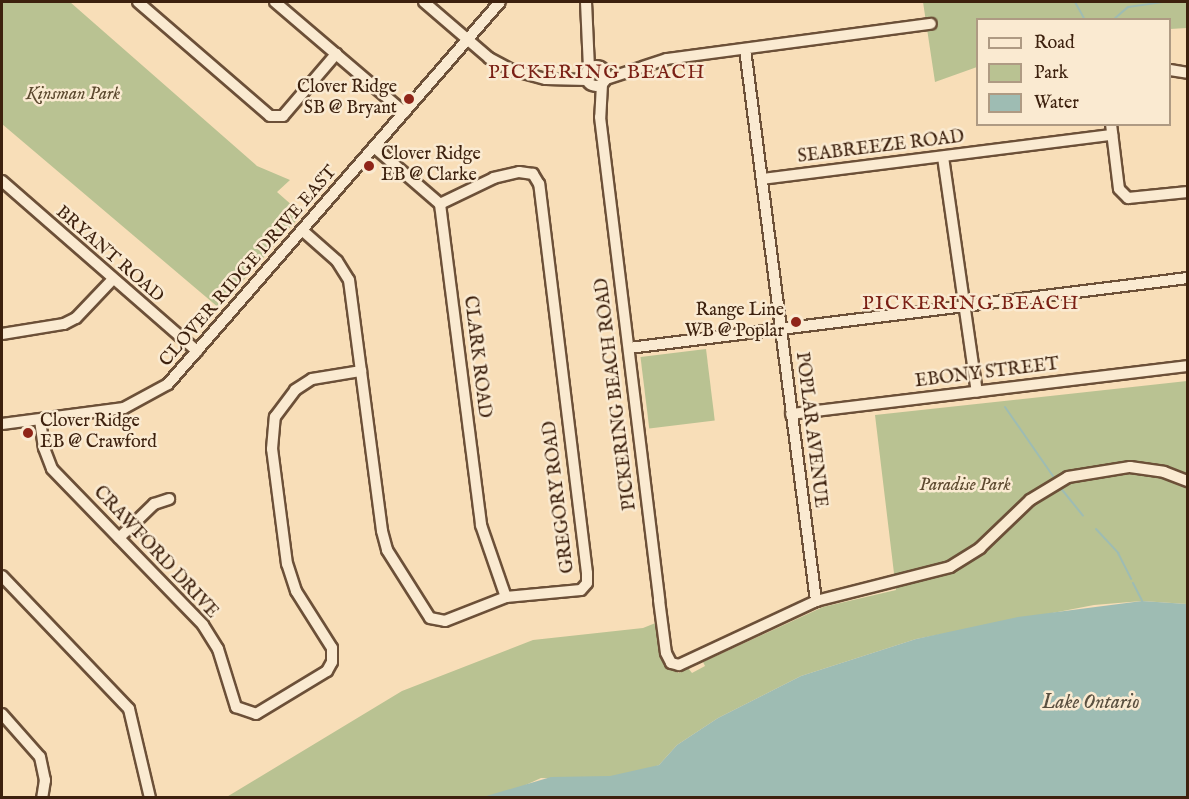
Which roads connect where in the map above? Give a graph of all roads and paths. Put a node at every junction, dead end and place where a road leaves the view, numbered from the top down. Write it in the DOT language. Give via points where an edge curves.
graph roads {
  1 [pos="138,2"];
  2 [pos="275,2"];
  3 [pos="424,2"];
  4 [pos="500,2"];
  5 [pos="586,2"];
  6 [pos="931,24"];
  7 [pos="468,39"];
  8 [pos="746,49"];
  9 [pos="336,54"];
  10 [pos="1171,70"];
  11 [pos="1188,74"];
  12 [pos="596,76"];
  13 [pos="404,112"];
  14 [pos="1111,130"];
  15 [pos="374,147"];
  16 [pos="943,157"];
  17 [pos="762,179"];
  18 [pos="2,181"];
  19 [pos="1188,192"];
  20 [pos="440,204"];
  21 [pos="303,231"];
  22 [pos="1188,278"];
  23 [pos="113,279"];
  24 [pos="964,306"];
  25 [pos="780,329"];
  26 [pos="2,334"];
  27 [pos="629,348"];
  28 [pos="197,351"];
  29 [pos="1188,366"];
  30 [pos="361,371"];
  31 [pos="977,392"];
  32 [pos="791,414"];
  33 [pos="40,420"];
  34 [pos="2,424"];
  35 [pos="1188,481"];
  36 [pos="169,499"];
  37 [pos="119,538"];
  38 [pos="2,576"];
  39 [pos="506,597"];
  40 [pos="816,601"];
  41 [pos="2,714"];
  42 [pos="42,798"];
  43 [pos="150,798"];
  1 -- 9 [label="street" via="270,116 283,116"];
  2 -- 9 [label="street"];
  3 -- 7 [label="street"];
  4 -- 7 [label="street, CLOVER RIDGE DRIVE EAST"];
  5 -- 12 [label="street, PICKERING BEACH ROAD"];
  6 -- 8 [label="street"];
  7 -- 12 [label="street" via="489,58 512,70 564,79"];
  7 -- 13 [label="street, CLOVER RIDGE DRIVE EAST"];
  8 -- 12 [label="street" via="667,59"];
  8 -- 17 [label="street, POPLAR AVENUE"];
  9 -- 13 [label="street"];
  10 -- 11 [label="street"];
  12 -- 27 [label="street, PICKERING BEACH ROAD"];
  13 -- 15 [label="street, CLOVER RIDGE DRIVE EAST"];
  14 -- 16 [label="street, SEABREEZE ROAD"];
  14 -- 19 [label="street" via="1119,189 1128,198"];
  15 -- 20 [label="street"];
  15 -- 21 [label="street, CLOVER RIDGE DRIVE EAST"];
  16 -- 17 [label="street, SEABREEZE ROAD"];
  16 -- 24 [label="street"];
  17 -- 25 [label="street, POPLAR AVENUE"];
  18 -- 23 [label="street, BRYANT ROAD"];
  20 -- 39 [label="street, CLARK ROAD" via="481,525"];
  20 -- 39 [label="street, GREGORY ROAD" via="494,178 519,172 533,174 539,184 587,583 581,590"];
  21 -- 28 [label="street, CLOVER RIDGE DRIVE EAST"];
  21 -- 30 [label="street, GREGORY ROAD" via="337,261 349,280"];
  22 -- 24 [label="street"];
  23 -- 26 [label="street" via="76,318 64,324"];
  23 -- 28 [label="street, BRYANT ROAD"];
  24 -- 25 [label="street"];
  24 -- 31 [label="street"];
  25 -- 27 [label="street"];
  25 -- 32 [label="street, POPLAR AVENUE"];
  27 -- 40 [label="street, PICKERING BEACH ROAD" via="666,653 674,665"];
  28 -- 33 [label="street, CLOVER RIDGE DRIVE EAST" via="168,384 146,399 124,408"];
  29 -- 31 [label="street, EBONY STREET"];
  30 -- 37 [label="street, CRAWFORD DRIVE" via="332,373 295,390 275,417 271,437 287,564 296,591 332,648 327,671 256,714 245,713 233,699 218,649 203,625"];
  30 -- 39 [label="street, GREGORY ROAD" via="387,550 430,618 445,621"];
  31 -- 32 [label="street, EBONY STREET"];
  32 -- 40 [label="street, POPLAR AVENUE"];
  33 -- 34 [label="street, CLOVER RIDGE DRIVE EAST"];
  33 -- 37 [label="street, CRAWFORD DRIVE" via="52,469"];
  35 -- 40 [label="street" via="1164,472 1130,467 1068,477 1030,500 980,548 950,567"];
  36 -- 37 [label="street" via="154,504"];
  38 -- 43 [label="street" via="129,709"];
  41 -- 42 [label="street" via="40,757 45,780"];
}
